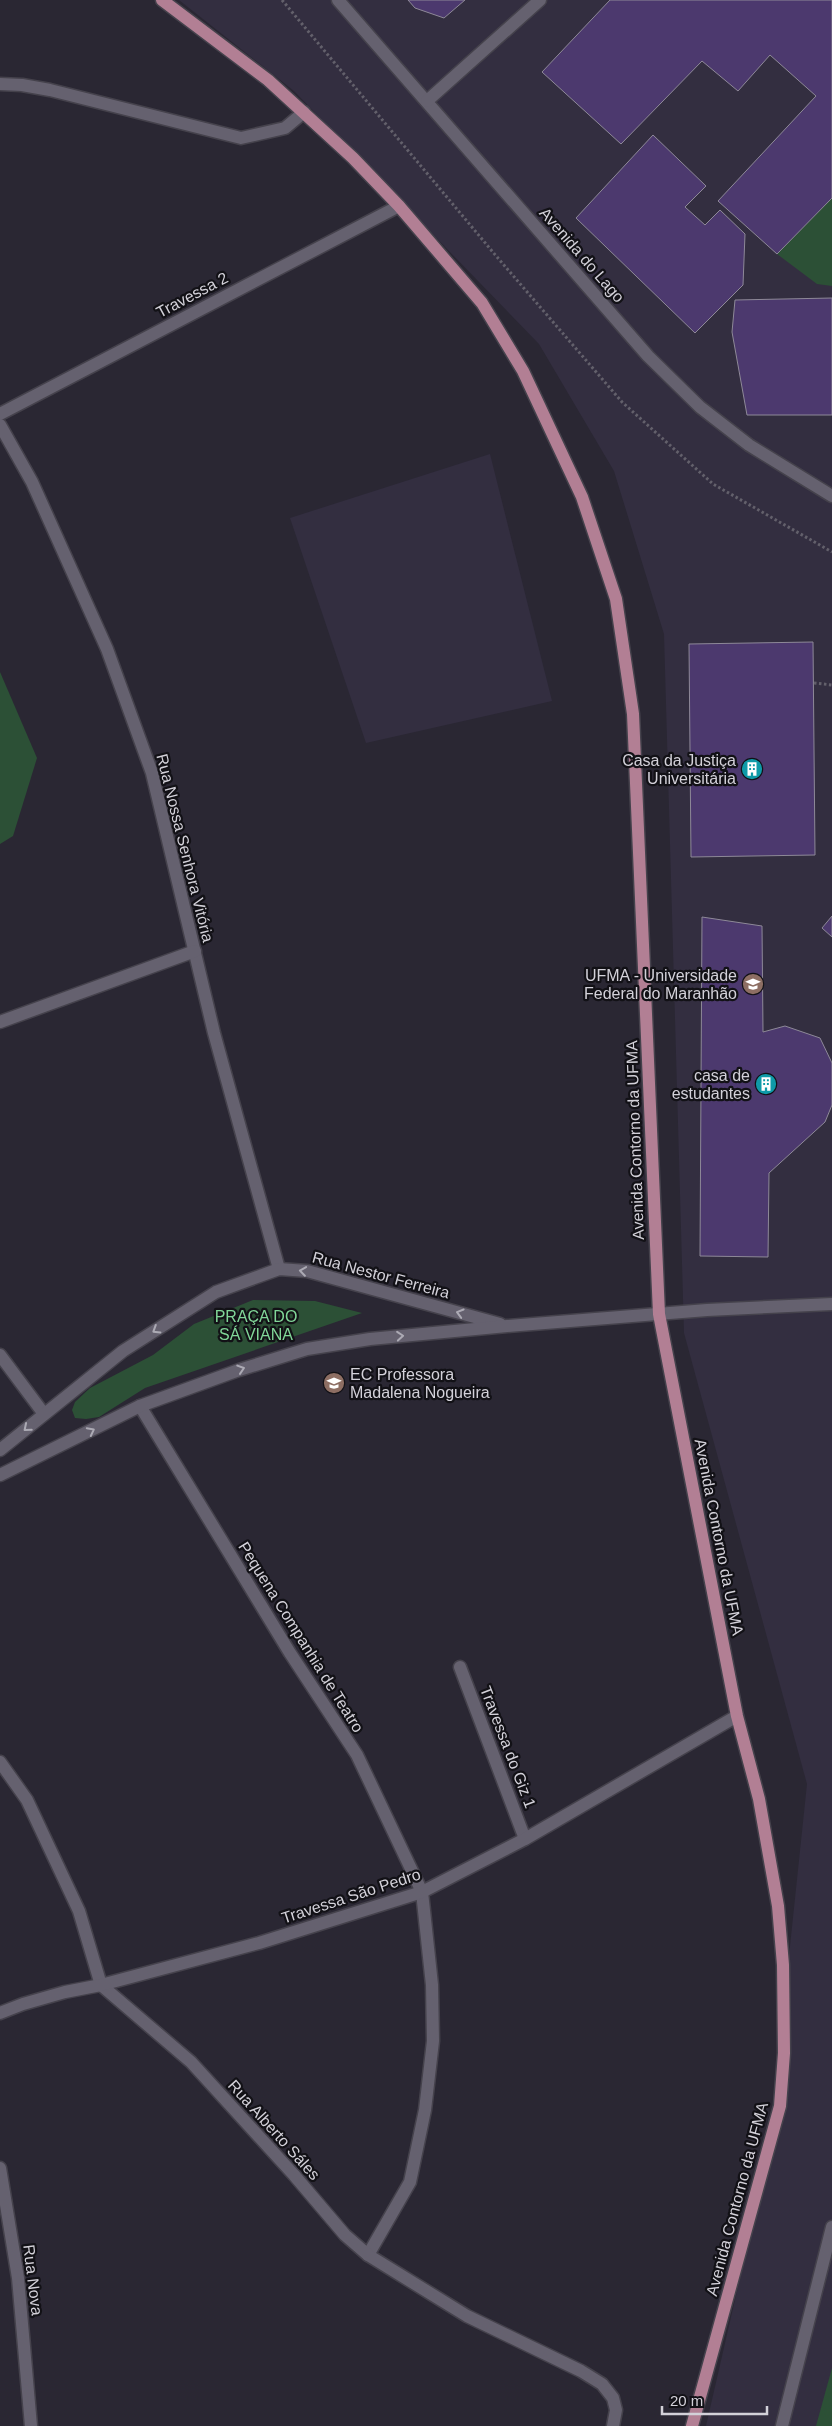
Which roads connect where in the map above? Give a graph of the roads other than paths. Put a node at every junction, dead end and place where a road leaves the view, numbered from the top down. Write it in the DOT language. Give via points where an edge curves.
graph roads {
  1 [pos="162,0"];
  2 [pos="338,0"];
  3 [pos="540,0"];
  4 [pos="0,84"];
  5 [pos="427,101"];
  6 [pos="304,112"];
  7 [pos="400,206"];
  8 [pos="0,414"];
  9 [pos="0,425"];
  10 [pos="832,496"];
  11 [pos="195,951"];
  12 [pos="0,1022"];
  13 [pos="279,1269"];
  14 [pos="832,1304"];
  15 [pos="659,1314"];
  16 [pos="507,1326"];
  17 [pos="0,1354"];
  18 [pos="140,1406"];
  19 [pos="44,1414"];
  20 [pos="0,1450"];
  21 [pos="0,1475"];
  22 [pos="460,1667"];
  23 [pos="737,1716"];
  24 [pos="0,1762"];
  25 [pos="525,1839"];
  26 [pos="422,1892"];
  27 [pos="101,1985"];
  28 [pos="0,2013"];
  29 [pos="0,2168"];
  30 [pos="832,2227"];
  31 [pos="368,2255"];
  32 [pos="31,2426"];
  33 [pos="613,2426"];
  34 [pos="692,2426"];
  35 [pos="782,2426"];
  1 -- 6 [label="main road, Avenida Contorno da UFMA" via="228,48"];
  2 -- 5 [label="street, Avenida do Lago"];
  3 -- 5 [label="street"];
  4 -- 6 [label="street" via="50,90 241,138 285,128"];
  5 -- 10 [label="street, Avenida do Lago" via="648,356 700,407 749,446"];
  6 -- 7 [label="main road, Avenida Contorno da UFMA"];
  7 -- 8 [label="street, Travessa 2"];
  7 -- 15 [label="main road, Avenida Contorno da UFMA" via="482,303 523,371 582,497 616,599 633,714"];
  9 -- 11 [label="street, Rua Nossa Senhora Vitória" via="32,482 107,649 152,773"];
  11 -- 12 [label="street"];
  11 -- 13 [label="street, Rua Nossa Senhora Vitória"];
  16 -- 13 [label="street, Rua Nestor Ferreira, one-way" via="307,1271"];
  13 -- 19 [label="street, Rua Nestor Ferreira, one-way" via="216,1292 123,1351"];
  14 -- 15 [label="street, Rua Nestor Ferreira"];
  15 -- 16 [label="street, Rua Nestor Ferreira"];
  15 -- 23 [label="main road, Avenida Contorno da UFMA"];
  18 -- 16 [label="street, Rua Nestor Ferreira, one-way" via="306,1349 370,1339"];
  17 -- 19 [label="street"];
  21 -- 18 [label="street, Rua Nestor Ferreira, one-way"];
  18 -- 26 [label="street, Pequena Companhia de Teatro" via="290,1653 357,1755"];
  19 -- 20 [label="street, Rua Nestor Ferreira, one-way"];
  22 -- 25 [label="street, Travessa do Giz 1"];
  23 -- 25 [label="street, Travessa São Pedro"];
  23 -- 34 [label="main road, Avenida Contorno da UFMA" via="759,1800 778,1906 784,1965 784,2053 780,2106"];
  24 -- 27 [label="street" via="27,1800 79,1911"];
  25 -- 26 [label="street, Travessa São Pedro"];
  26 -- 27 [label="street, Travessa São Pedro" via="259,1943"];
  26 -- 31 [label="street" via="432,1985 433,2041 425,2110 410,2182"];
  27 -- 28 [label="street, Travessa São Pedro" via="65,1992"];
  27 -- 31 [label="street, Rua Alberto Sáles" via="190,2062 345,2235"];
  29 -- 32 [label="street, Rua Nova" via="18,2278"];
  30 -- 35 [label="street"];
  31 -- 33 [label="street, Rua Alberto Sáles" via="467,2316 602,2384 613,2398 616,2410"];
}
